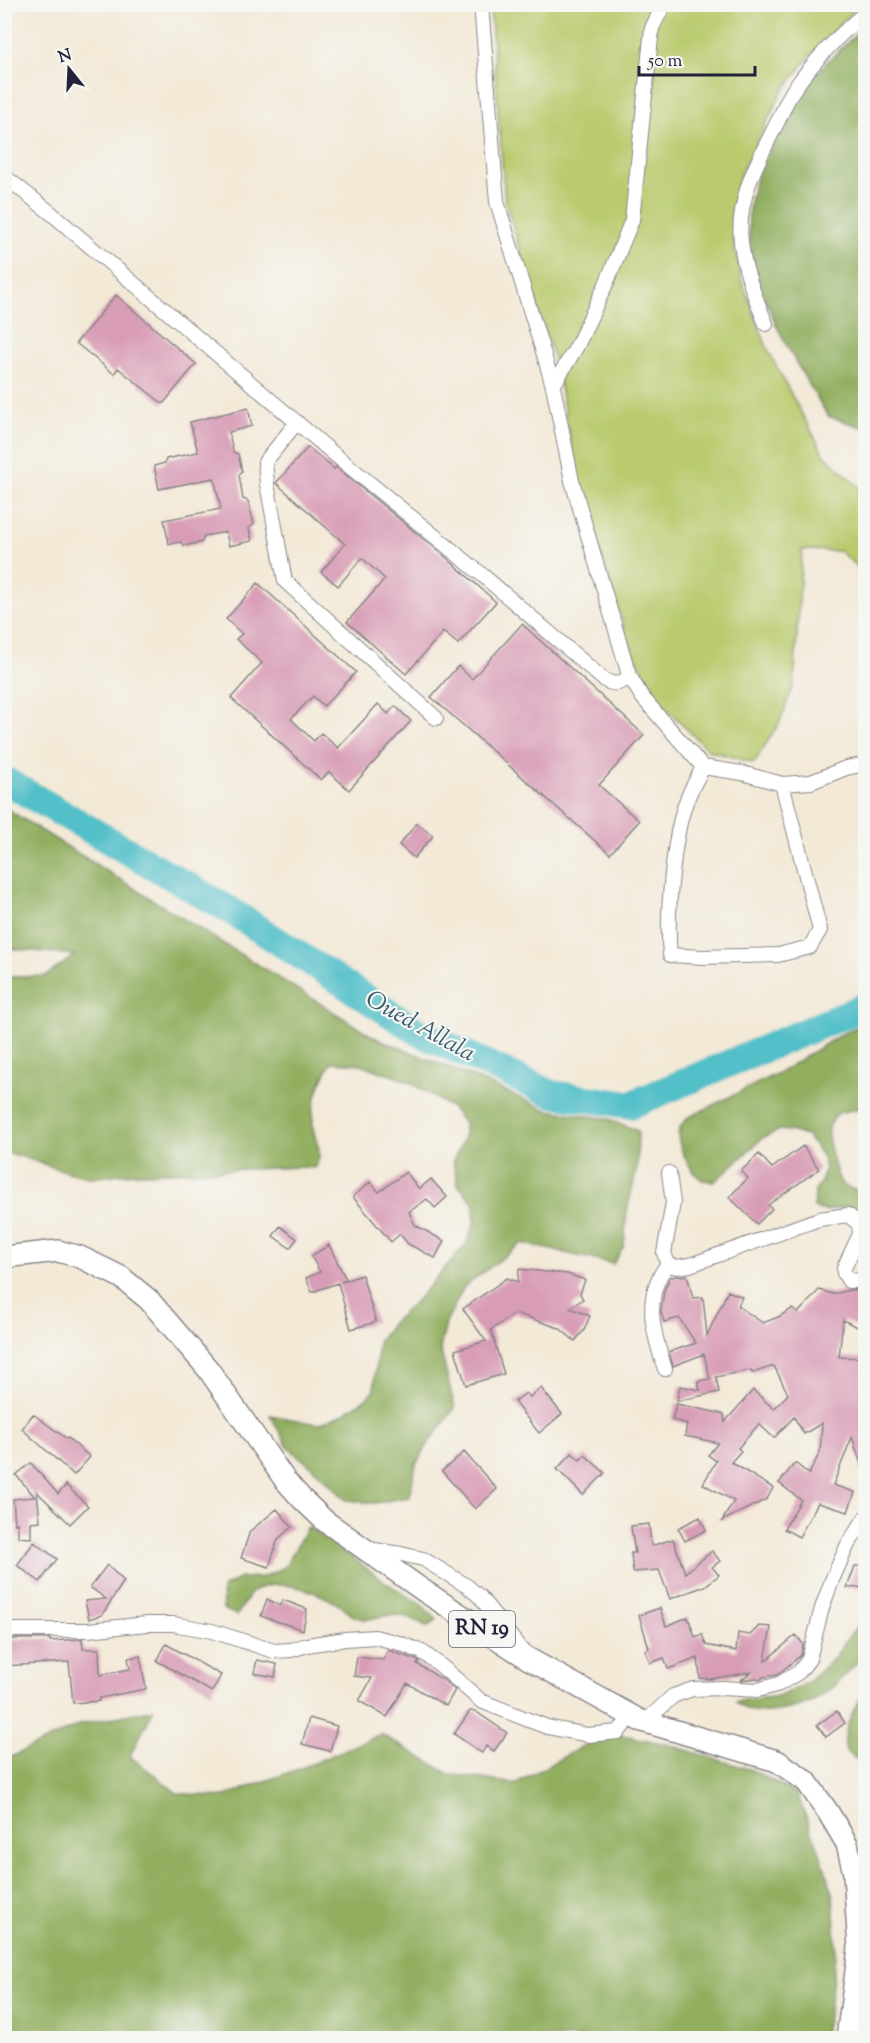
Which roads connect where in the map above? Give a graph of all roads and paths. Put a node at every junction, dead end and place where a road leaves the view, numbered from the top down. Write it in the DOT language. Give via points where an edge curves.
graph roads {
  1 [pos="481,4"];
  2 [pos="664,4"];
  3 [pos="866,12"];
  4 [pos="4,176"];
  5 [pos="766,324"];
  6 [pos="553,386"];
  7 [pos="297,422"];
  8 [pos="629,675"];
  9 [pos="436,717"];
  10 [pos="866,764"];
  11 [pos="703,767"];
  12 [pos="782,784"];
  13 [pos="669,1173"];
  14 [pos="4,1257"];
  15 [pos="668,1264"];
  16 [pos="866,1280"];
  17 [pos="665,1369"];
  18 [pos="866,1516"];
  19 [pos="4,1630"];
  20 [pos="639,1719"];
  21 [pos="847,2038"];
  1 -- 6 [label="street" via="497,202"];
  2 -- 6 [label="street" via="652,28 632,220 577,346"];
  3 -- 5 [label="street" via="793,90 748,184 741,240 748,277"];
  4 -- 7 [label="street"];
  6 -- 8 [label="street" via="572,481"];
  7 -- 8 [label="street" via="603,679 616,684"];
  7 -- 9 [label="street" via="265,462 285,581"];
  8 -- 11 [label="street" via="642,697"];
  10 -- 12 [label="street" via="811,782"];
  11 -- 12 [label="street"];
  11 -- 12 [label="street" via="687,798 676,845 670,955 778,955 810,947 820,930"];
  13 -- 15 [label="street" via="673,1203 664,1253"];
  14 -- 20 [label="main road, RN 19" via="58,1251 121,1277 149,1300 208,1369 285,1480 325,1521 527,1658"];
  15 -- 16 [label="street" via="690,1265 819,1219 844,1215 854,1219 860,1234 844,1273 849,1281"];
  15 -- 17 [label="street" via="654,1290 651,1314"];
  18 -- 20 [label="street" via="832,1580 809,1659 799,1672 758,1690 693,1689 673,1696"];
  19 -- 20 [label="street" via="173,1624 212,1631 274,1651 375,1637 422,1652 481,1701 547,1727 588,1734 618,1732"];
  20 -- 21 [label="main road, RN 19" via="777,1761 806,1781 828,1812 847,1844 858,1910 859,1948"];
}
